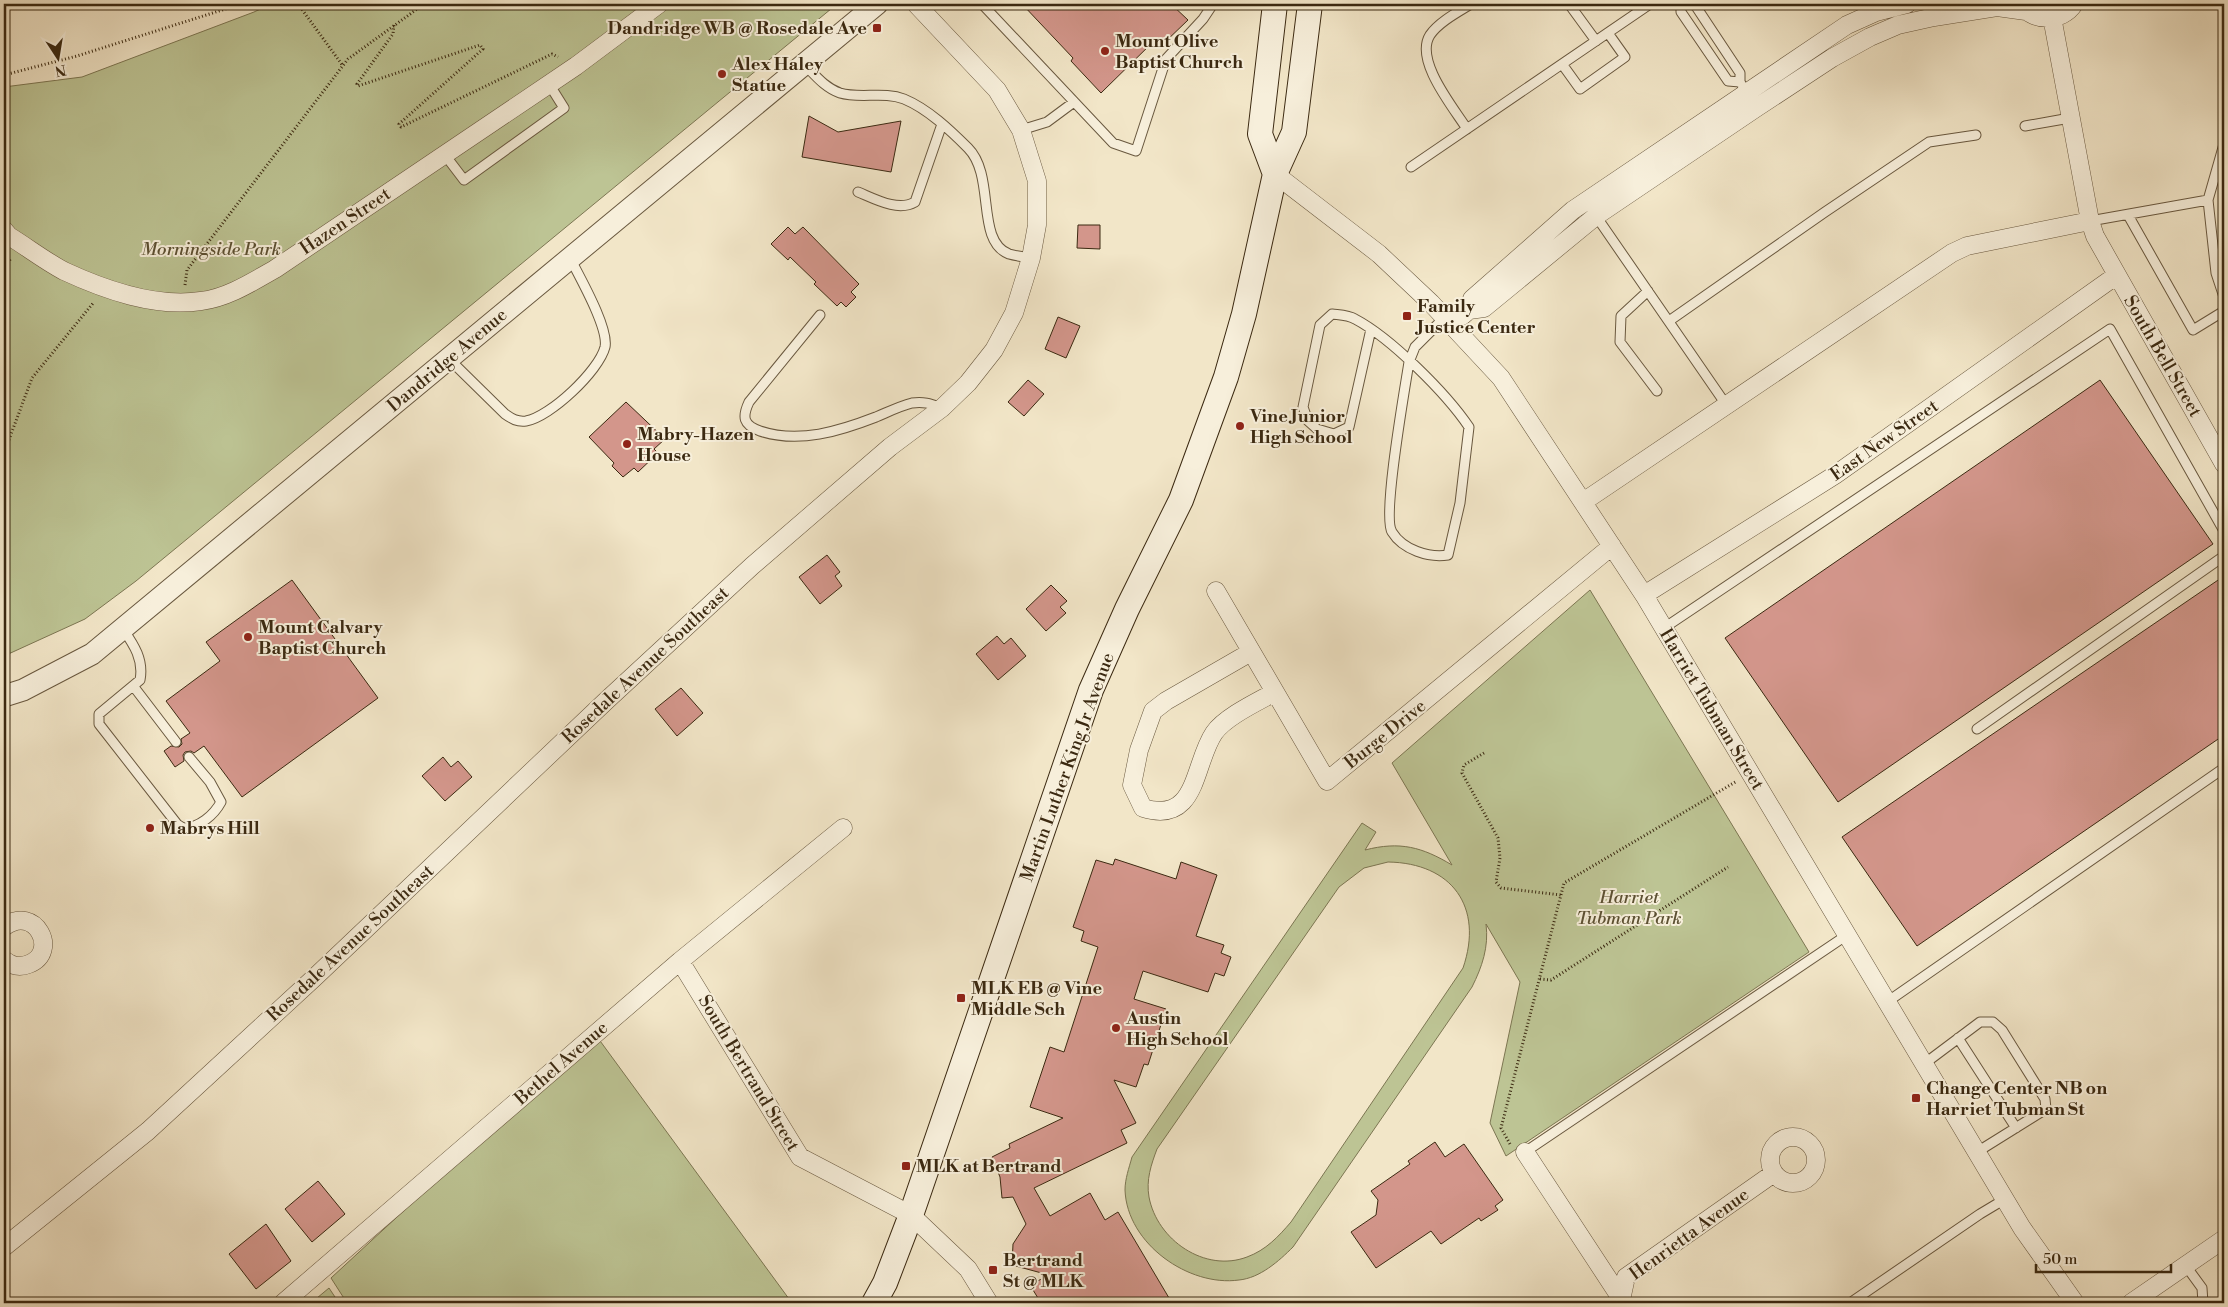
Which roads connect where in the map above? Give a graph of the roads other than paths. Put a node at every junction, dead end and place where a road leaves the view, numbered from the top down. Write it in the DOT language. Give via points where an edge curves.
graph roads {
  1 [pos="659,4"];
  2 [pos="877,4"];
  3 [pos="916,4"];
  4 [pos="982,4"];
  5 [pos="1213,4"];
  6 [pos="1276,4"];
  7 [pos="1310,4"];
  8 [pos="1471,4"];
  9 [pos="1570,4"];
  10 [pos="1650,4"];
  11 [pos="1681,4"];
  12 [pos="1687,4"];
  13 [pos="1907,4"];
  14 [pos="2074,4"];
  15 [pos="2023,7"];
  16 [pos="2052,17"];
  17 [pos="1608,33"];
  18 [pos="1596,41"];
  19 [pos="804,64"];
  20 [pos="1562,64"];
  21 [pos="549,84"];
  22 [pos="1747,94"];
  23 [pos="1074,102"];
  24 [pos="2070,118"];
  25 [pos="942,124"];
  26 [pos="2025,126"];
  27 [pos="1467,129"];
  28 [pos="1021,130"];
  29 [pos="1976,135"];
  30 [pos="2224,144"];
  31 [pos="445,154"];
  32 [pos="1411,167"];
  33 [pos="1275,174"];
  34 [pos="858,192"];
  35 [pos="2208,200"];
  36 [pos="2128,214"];
  37 [pos="1596,216"];
  38 [pos="2090,221"];
  39 [pos="4,230"];
  40 [pos="570,258"];
  41 [pos="1031,258"];
  42 [pos="2117,275"];
  43 [pos="1648,291"];
  44 [pos="2224,298"];
  45 [pos="1469,310"];
  46 [pos="2224,311"];
  47 [pos="820,315"];
  48 [pos="1449,321"];
  49 [pos="1669,322"];
  50 [pos="1371,329"];
  51 [pos="448,359"];
  52 [pos="1409,362"];
  53 [pos="1657,391"];
  54 [pos="1727,406"];
  55 [pos="942,408"];
  56 [pos="2224,464"];
  57 [pos="1583,502"];
  58 [pos="2224,531"];
  59 [pos="1612,546"];
  60 [pos="2224,557"];
  61 [pos="1216,591"];
  62 [pos="1644,595"];
  63 [pos="1664,628"];
  64 [pos="123,629"];
  65 [pos="1251,652"];
  66 [pos="134,687"];
  67 [pos="1275,692"];
  68 [pos="4,696"];
  69 [pos="1978,729"];
  70 [pos="176,742"];
  71 [pos="189,757"];
  72 [pos="2224,768"];
  73 [pos="843,828"];
  74 [pos="4,927"];
  75 [pos="1847,935"];
  76 [pos="4,960"];
  77 [pos="680,960"];
  78 [pos="1887,1002"];
  79 [pos="1958,1038"];
  80 [pos="1924,1064"];
  81 [pos="2016,1128"];
  82 [pos="1518,1149"];
  83 [pos="1977,1152"];
  84 [pos="1774,1173"];
  85 [pos="2005,1199"];
  86 [pos="912,1215"];
  87 [pos="2224,1239"];
  88 [pos="4,1247"];
  89 [pos="2186,1266"];
  90 [pos="1621,1302"];
  91 [pos="283,1303"];
  92 [pos="874,1303"];
  93 [pos="989,1303"];
  94 [pos="1850,1303"];
  95 [pos="2075,1303"];
  96 [pos="2130,1303"];
  97 [pos="2203,1303"];
  1 -- 21 [label="street, Hazen Street"];
  2 -- 19 [label="street, Dandridge Avenue"];
  3 -- 28 [label="street, Rosedale Avenue Southeast" via="997,90"];
  4 -- 23 [label="lane"];
  5 -- 23 [label="lane" via="1203,20 1166,59 1136,150 1113,143"];
  6 -- 33 [label="main road" via="1260,134"];
  7 -- 33 [label="main road, Martin Luther King Jr Avenue" via="1294,132"];
  8 -- 27 [label="lane" via="1431,34 1425,47 1433,75"];
  9 -- 18 [label="lane"];
  10 -- 17 [label="lane"];
  11 -- 22 [label="lane" via="1681,12 1728,81"];
  12 -- 22 [label="lane" via="1695,5 1740,74"];
  13 -- 22 [label="street" via="1876,12 1847,25"];
  14 -- 16 [label="street" via="2063,14"];
  15 -- 16 [label="street" via="2042,18"];
  15 -- 22 [label="street" via="1997,7 1898,25 1870,36 1832,58"];
  16 -- 24 [label="street, South Bell Street"];
  17 -- 18 [label="lane"];
  17 -- 20 [label="lane" via="1625,57 1580,88"];
  18 -- 20 [label="lane"];
  19 -- 25 [label="lane" via="840,93 903,98"];
  19 -- 40 [label="street, Dandridge Avenue"];
  20 -- 27 [label="lane"];
  21 -- 31 [label="street, Hazen Street"];
  21 -- 31 [label="lane" via="564,108 464,180"];
  22 -- 37 [label="street"];
  22 -- 45 [label="street" via="1573,210 1472,298"];
  23 -- 28 [label="lane" via="1047,122"];
  24 -- 26 [label="lane"];
  24 -- 38 [label="street, South Bell Street"];
  25 -- 34 [label="lane" via="916,202 900,206"];
  25 -- 41 [label="lane" via="970,150 980,166 987,217 999,248 1009,254"];
  27 -- 32 [label="lane"];
  28 -- 41 [label="street, Rosedale Avenue Southeast" via="1036,180 1037,225"];
  29 -- 49 [label="lane" via="1929,142"];
  30 -- 35 [label="lane"];
  31 -- 39 [label="street, Hazen Street" via="274,269 235,291 202,301 156,302 105,288 63,270"];
  33 -- 48 [label="street, Harriet Tubman Street" via="1379,254"];
  33 -- 86 [label="main road, Martin Luther King Jr Avenue" via="1244,314 1226,378 1181,500 1091,690"];
  35 -- 36 [label="lane"];
  35 -- 44 [label="lane" via="2216,273"];
  36 -- 38 [label="lane"];
  36 -- 46 [label="lane" via="2192,330"];
  37 -- 43 [label="lane"];
  37 -- 45 [label="street" via="1484,308"];
  38 -- 42 [label="street, South Bell Street"];
  38 -- 54 [label="street" via="1966,246 1952,253"];
  40 -- 51 [label="street, Dandridge Avenue"];
  40 -- 51 [label="lane" via="597,315 605,346 587,376 558,403 536,418 514,421"];
  41 -- 55 [label="street, Rosedale Avenue Southeast" via="1014,313 994,350 968,383"];
  42 -- 56 [label="street, South Bell Street"];
  42 -- 62 [label="street, East New Street" via="1835,475"];
  43 -- 49 [label="lane"];
  43 -- 53 [label="lane" via="1621,316 1620,342"];
  45 -- 48 [label="street"];
  47 -- 55 [label="lane" via="749,402 745,420 754,429 771,435 807,436 848,428 909,404 924,402"];
  48 -- 52 [label="lane" via="1414,348"];
  48 -- 57 [label="street, Harriet Tubman Street" via="1501,378"];
  49 -- 54 [label="lane"];
  50 -- 50 [label="lane" via="1353,318 1332,314 1320,325 1303,407 1308,421 1317,429 1334,434 1349,427"];
  50 -- 52 [label="lane"];
  51 -- 64 [label="street, Dandridge Avenue"];
  52 -- 52 [label="lane" via="1388,505 1391,531 1407,547 1435,557 1448,555 1460,503 1469,427 1457,409"];
  54 -- 57 [label="street"];
  55 -- 88 [label="street, Rosedale Avenue Southeast" via="890,447 752,566 148,1131"];
  57 -- 59 [label="street, Harriet Tubman Street"];
  58 -- 63 [label="lane" via="2110,330"];
  59 -- 62 [label="street, Harriet Tubman Street"];
  59 -- 67 [label="street, Burge Drive" via="1327,781"];
  60 -- 69 [label="lane"];
  61 -- 65 [label="street, Burge Drive"];
  62 -- 63 [label="street, Harriet Tubman Street"];
  63 -- 75 [label="street, Harriet Tubman Street"];
  64 -- 66 [label="lane" via="139,654 141,675"];
  64 -- 68 [label="street, Dandridge Avenue" via="92,654 23,690"];
  65 -- 67 [label="street, Burge Drive"];
  65 -- 67 [label="street" via="1153,711 1139,750 1132,785 1143,808 1161,812 1175,808 1186,799 1214,733 1226,721"];
  66 -- 70 [label="lane"];
  66 -- 71 [label="lane" via="99,714 99,724 183,828 199,825 218,809 221,802 210,782"];
  72 -- 78 [label="lane"];
  73 -- 77 [label="street, Bethel Avenue"];
  74 -- 76 [label="street" via="11,922 26,921 38,929 43,943 38,958 32,963 17,967"];
  75 -- 78 [label="street, Harriet Tubman Street"];
  75 -- 82 [label="lane"];
  77 -- 86 [label="street, South Bertrand Street" via="800,1157"];
  77 -- 91 [label="street, Bethel Avenue"];
  78 -- 80 [label="street, Harriet Tubman Street"];
  79 -- 80 [label="lane"];
  79 -- 81 [label="lane"];
  79 -- 81 [label="lane" via="1980,1022 1993,1022 2002,1030 2044,1098 2046,1109"];
  80 -- 83 [label="street, Harriet Tubman Street"];
  81 -- 83 [label="lane"];
  82 -- 90 [label="street"];
  83 -- 85 [label="street, Harriet Tubman Street"];
  84 -- 90 [label="street, Henrietta Avenue" via="1626,1277"];
  85 -- 94 [label="lane"];
  85 -- 95 [label="street, Harriet Tubman Street"];
  86 -- 92 [label="main road, Martin Luther King Jr Avenue"];
  86 -- 93 [label="street, South Bertrand Street" via="968,1269"];
  87 -- 89 [label="street"];
  89 -- 96 [label="street"];
  89 -- 97 [label="lane" via="2202,1288"];
}
